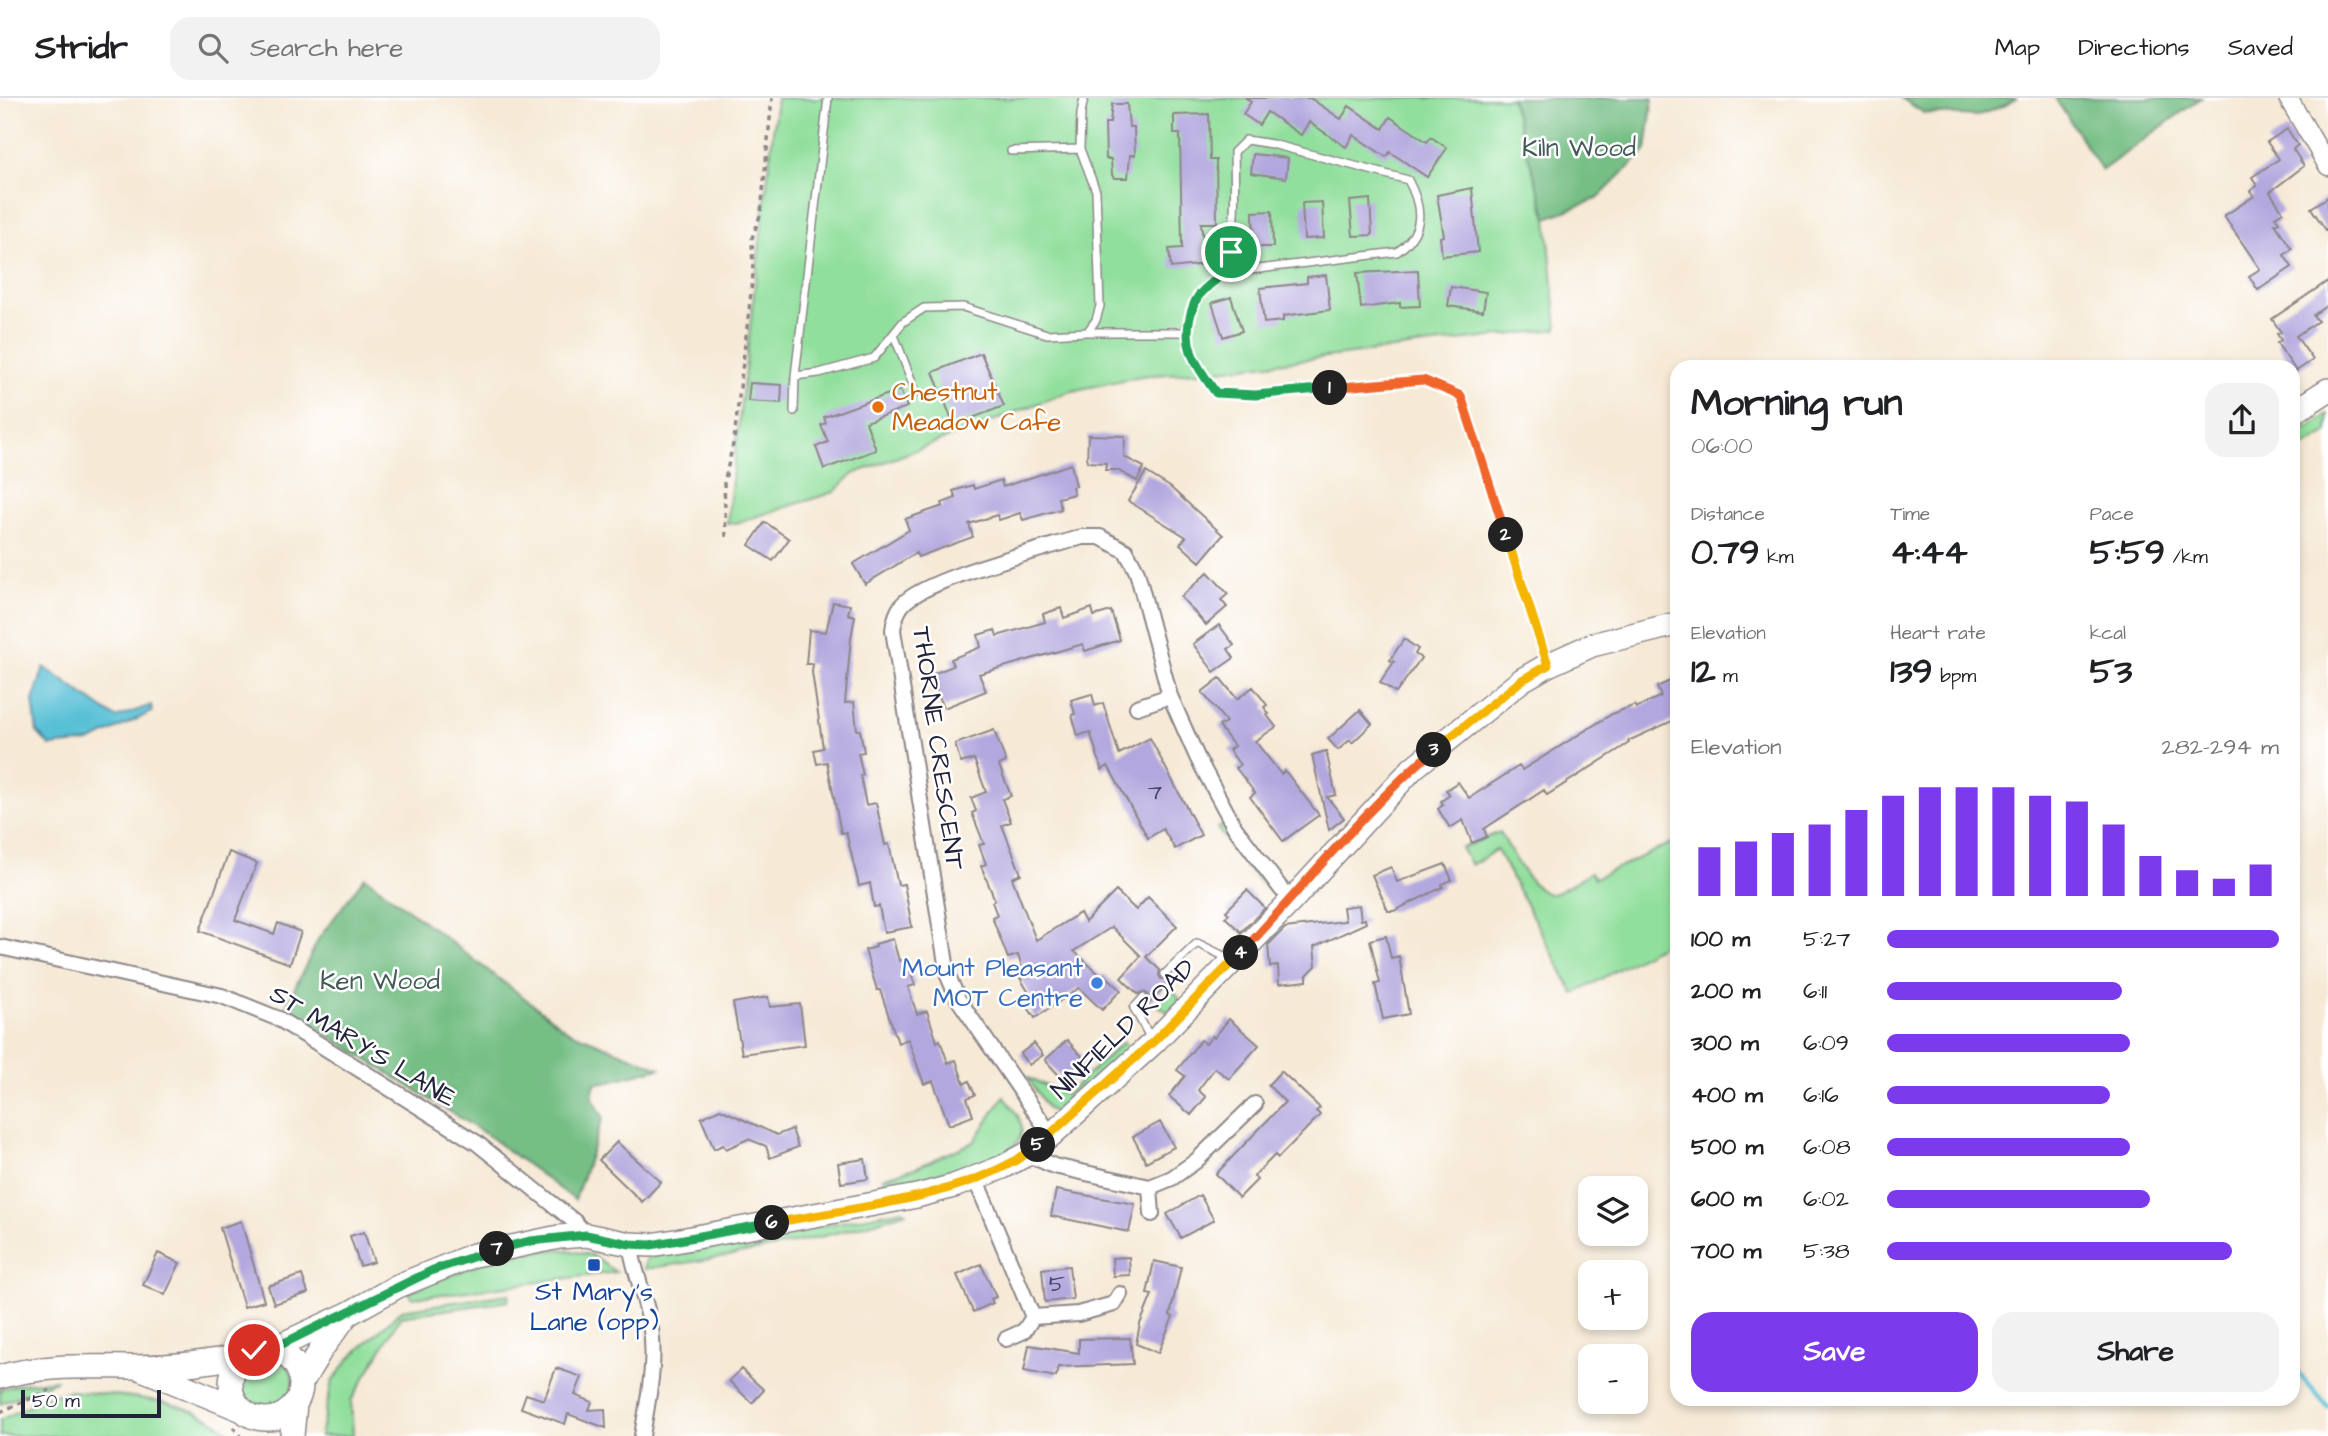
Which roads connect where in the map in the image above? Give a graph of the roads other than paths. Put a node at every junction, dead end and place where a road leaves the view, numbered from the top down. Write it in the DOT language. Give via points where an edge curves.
graph roads {
  1 [pos="828,98"];
  2 [pos="1084,98"];
  3 [pos="2288,98"];
  4 [pos="1080,149"];
  5 [pos="1011,151"];
  6 [pos="2328,166"];
  7 [pos="1226,273"];
  8 [pos="1087,332"];
  9 [pos="1185,332"];
  10 [pos="894,335"];
  11 [pos="795,376"];
  12 [pos="2328,390"];
  13 [pos="916,392"];
  14 [pos="2300,408"];
  15 [pos="793,411"];
  16 [pos="1670,626"];
  17 [pos="1548,665"];
  18 [pos="1170,696"];
  19 [pos="1138,707"];
  20 [pos="1282,890"];
  21 [pos="0,947"];
  22 [pos="1234,961"];
  23 [pos="1165,974"];
  24 [pos="1143,998"];
  25 [pos="1153,1042"];
  26 [pos="1255,1104"];
  27 [pos="1051,1135"];
  28 [pos="1027,1154"];
  29 [pos="975,1178"];
  30 [pos="1150,1187"];
  31 [pos="1152,1214"];
  32 [pos="586,1235"];
  33 [pos="630,1244"];
  34 [pos="1120,1294"];
  35 [pos="348,1314"];
  36 [pos="1032,1317"];
  37 [pos="1006,1339"];
  38 [pos="272,1349"];
  39 [pos="245,1355"];
  40 [pos="136,1367"];
  41 [pos="0,1377"];
  42 [pos="298,1394"];
  43 [pos="240,1421"];
  44 [pos="261,1436"];
  45 [pos="292,1436"];
  46 [pos="642,1436"];
  1 -- 11 [label="lane"];
  2 -- 4 [label="lane"];
  3 -- 6 [label="street"];
  4 -- 5 [label="lane"];
  4 -- 8 [label="lane" via="1096,191 1100,306"];
  7 -- 7 [label="lane" via="1397,253 1410,243 1420,219 1418,198 1408,180 1246,140 1234,152 1234,207"];
  7 -- 9 [label="lane" via="1195,299"];
  8 -- 9 [label="lane"];
  8 -- 10 [label="lane" via="1047,334 963,307 924,308"];
  9 -- 17 [label="lane" via="1195,363 1216,393 1255,395 1423,380 1461,396"];
  10 -- 11 [label="lane" via="874,358"];
  10 -- 13 [label="lane"];
  11 -- 15 [label="lane"];
  12 -- 14 [label="main road"];
  16 -- 17 [label="main road, NINFIELD ROAD" via="1592,645"];
  17 -- 22 [label="main road, NINFIELD ROAD" via="1522,680 1413,768"];
  18 -- 19 [label="street"];
  18 -- 20 [label="street, THORNE CRESCENT" via="1235,828"];
  18 -- 27 [label="street, THORNE CRESCENT" via="1137,572 1126,551 1100,537 1082,537 933,584 902,604 895,616 893,630 948,976 958,999"];
  21 -- 32 [label="street, ST MARY'S LANE" via="222,996 279,1019 477,1143"];
  22 -- 23 [label="lane" via="1198,943"];
  22 -- 25 [label="main road, NINFIELD ROAD"];
  24 -- 25 [label="lane" via="1134,1008"];
  25 -- 27 [label="main road, NINFIELD ROAD"];
  26 -- 30 [label="street" via="1196,1161"];
  27 -- 28 [label="main road, NINFIELD ROAD"];
  28 -- 29 [label="main road, NINFIELD ROAD"];
  28 -- 30 [label="street" via="1055,1166"];
  29 -- 33 [label="main road, NINFIELD ROAD" via="917,1196 675,1241"];
  29 -- 36 [label="street"];
  30 -- 31 [label="street"];
  32 -- 33 [label="main road, NINFIELD ROAD"];
  32 -- 35 [label="main road, NINFIELD ROAD" via="531,1241 474,1255 398,1286"];
  33 -- 46 [label="street" via="651,1326 653,1373"];
  34 -- 36 [label="street" via="1114,1304 1078,1314"];
  35 -- 38 [label="main road, NINFIELD ROAD"];
  35 -- 42 [label="main road, NINFIELD ROAD" via="322,1348"];
  36 -- 37 [label="street" via="1024,1331"];
  38 -- 39 [label="main road"];
  38 -- 42 [label="main road" via="295,1363"];
  39 -- 40 [label="main road" via="209,1363"];
  39 -- 43 [label="main road" via="230,1381"];
  40 -- 41 [label="main road" via="70,1366"];
  40 -- 43 [label="main road"];
  42 -- 43 [label="main road" via="288,1412"];
  42 -- 45 [label="main road"];
  43 -- 44 [label="main road"];
}
